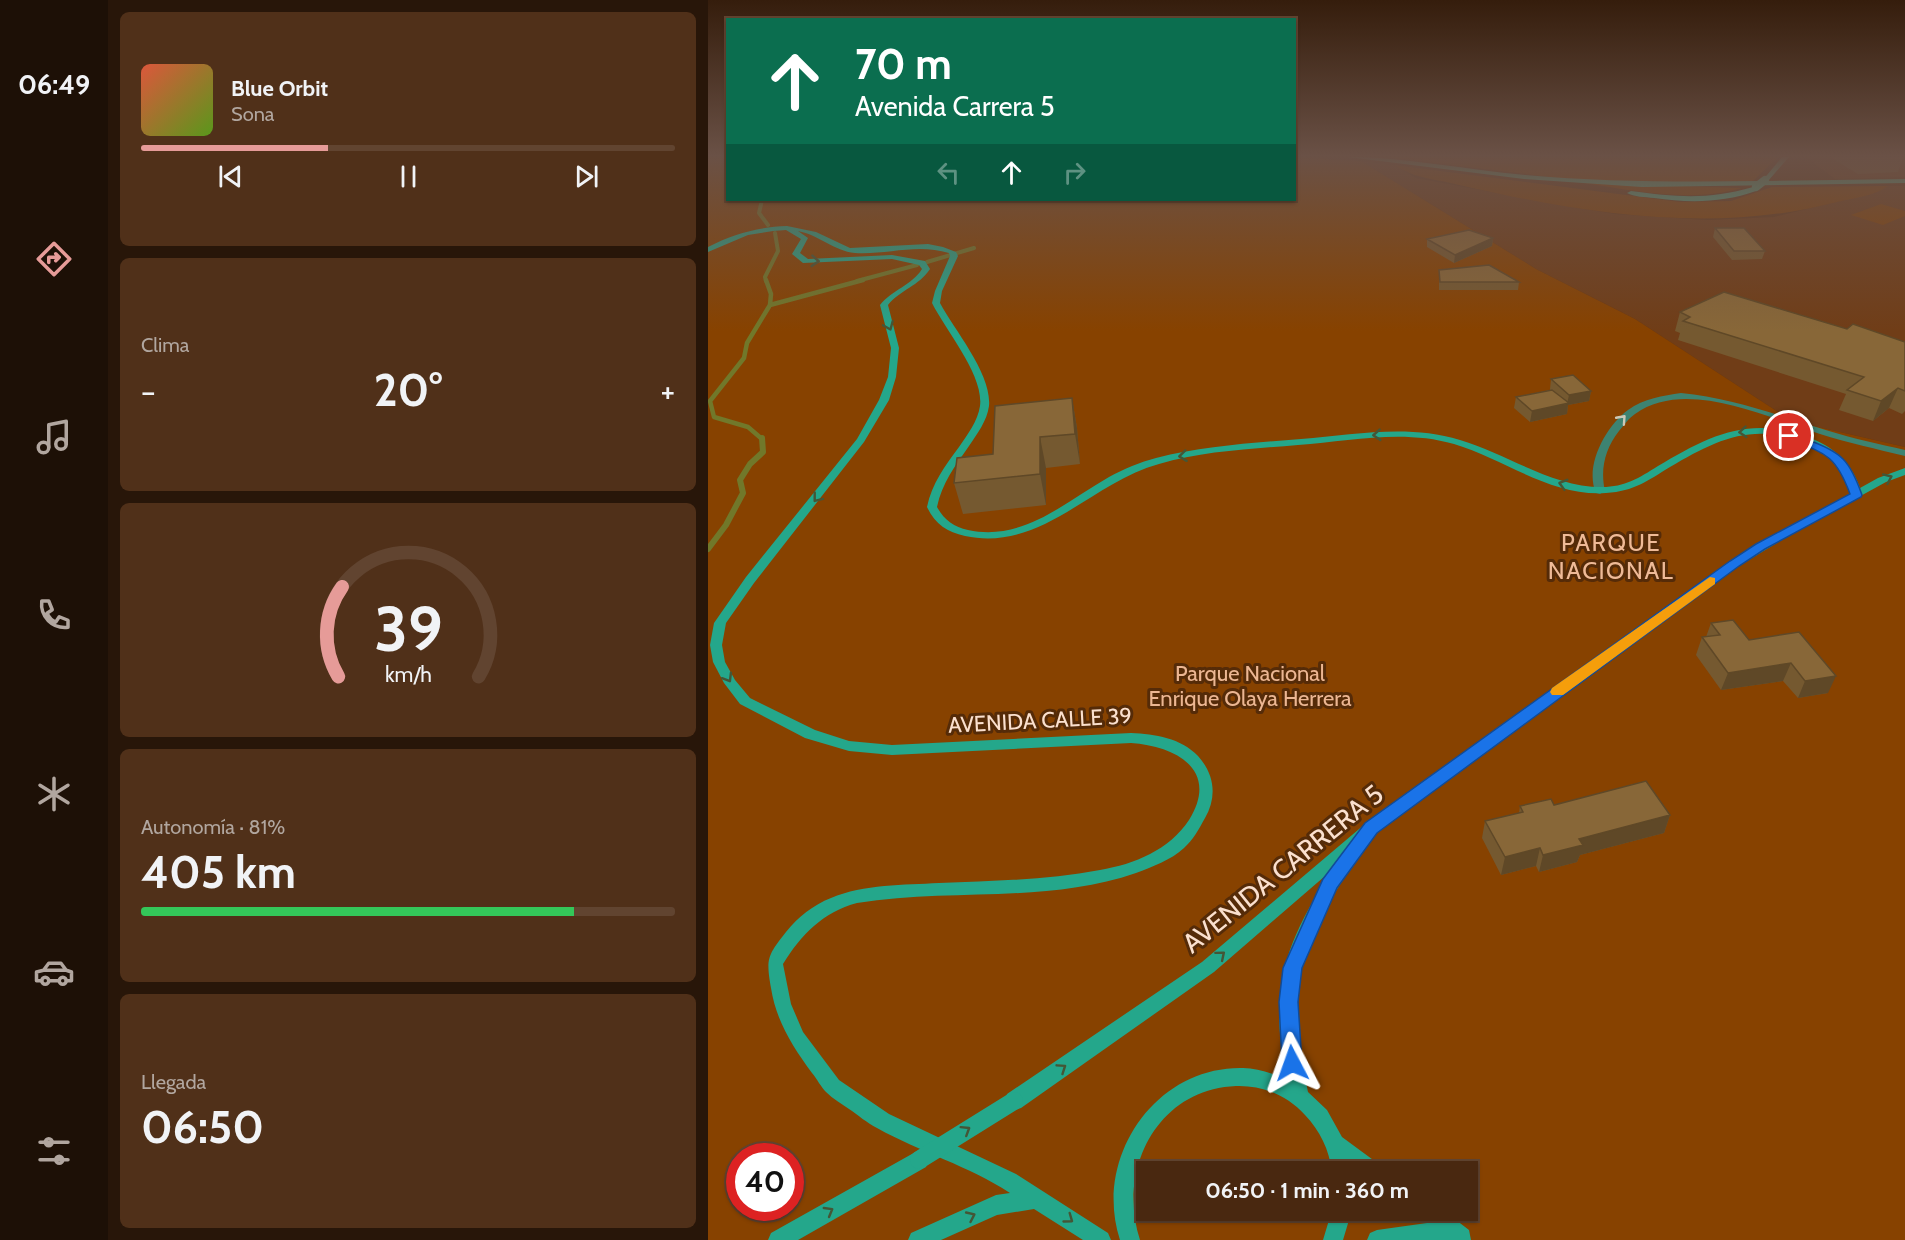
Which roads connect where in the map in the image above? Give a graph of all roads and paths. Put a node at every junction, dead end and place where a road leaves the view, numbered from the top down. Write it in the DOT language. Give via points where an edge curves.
graph roads {
  1 [pos="789,229"];
  2 [pos="708,250"];
  3 [pos="1905,453"];
  4 [pos="1905,471"];
  5 [pos="1600,491"];
  6 [pos="1857,495"];
  7 [pos="1371,828"];
  8 [pos="1300,1096"];
  9 [pos="1336,1144"];
  10 [pos="1340,1161"];
  11 [pos="1358,1161"];
  12 [pos="1038,1198"];
  13 [pos="1339,1221"];
  14 [pos="1440,1221"];
  15 [pos="1464,1239"];
  16 [pos="778,1240"];
  17 [pos="918,1240"];
  18 [pos="1101,1240"];
  19 [pos="1130,1240"];
  20 [pos="1333,1240"];
  21 [pos="1377,1240"];
  1 -- 2 [label="street" via="742,235"];
  5 -- 1 [label="street, one-way" via="1563,485 1453,441 1378,434 1173,458 1136,467 1032,527 996,535 966,534 954,530 935,514 933,497 935,487 985,404 982,385 936,303 953,254 926,246 853,250 812,232"];
  1 -- 12 [label="street, AVENIDA CALLE 39, one-way" via="805,238 796,254 806,261 903,257 922,263 926,269 916,282 884,305 894,337 892,377 861,440 720,623 716,645 719,662 730,682 745,701 810,734 849,746 892,750 1131,738 1158,740 1185,751 1206,780 1208,795 1204,809 1178,844 1155,861 1124,873 1078,880 848,898 814,914 791,935 775,963 782,1004 797,1038 833,1086 882,1121"];
  5 -- 3 [label="street, one-way" via="1596,471 1600,453 1615,428 1632,408 1671,396 1727,402"];
  6 -- 4 [label="street, AVENIDA CARRERA 5, one-way"];
  6 -- 5 [label="street, one-way" via="1847,470 1827,451 1789,436 1755,431 1719,438 1630,487"];
  6 -- 7 [label="street, AVENIDA CARRERA 5" via="1734,564"];
  7 -- 8 [label="street" via="1330,884 1292,968 1288,1002 1290,1037"];
  16 -- 7 [label="street, AVENIDA CARRERA 5, one-way, bridge" via="1014,1101 1208,967"];
  8 -- 9 [label="street" via="1315,1109"];
  8 -- 19 [label="street" via="1280,1084 1232,1076 1185,1089 1164,1105 1146,1125 1125,1176 1123,1204"];
  9 -- 10 [label="street"];
  9 -- 11 [label="street"];
  17 -- 12 [label="street, one-way" via="996,1204"];
  12 -- 18 [label="street, AVENIDA CALLE 39, one-way"];
  13 -- 20 [label="street"];
  14 -- 15 [label="street"];
  15 -- 21 [label="street" via="1425,1233"];
}
